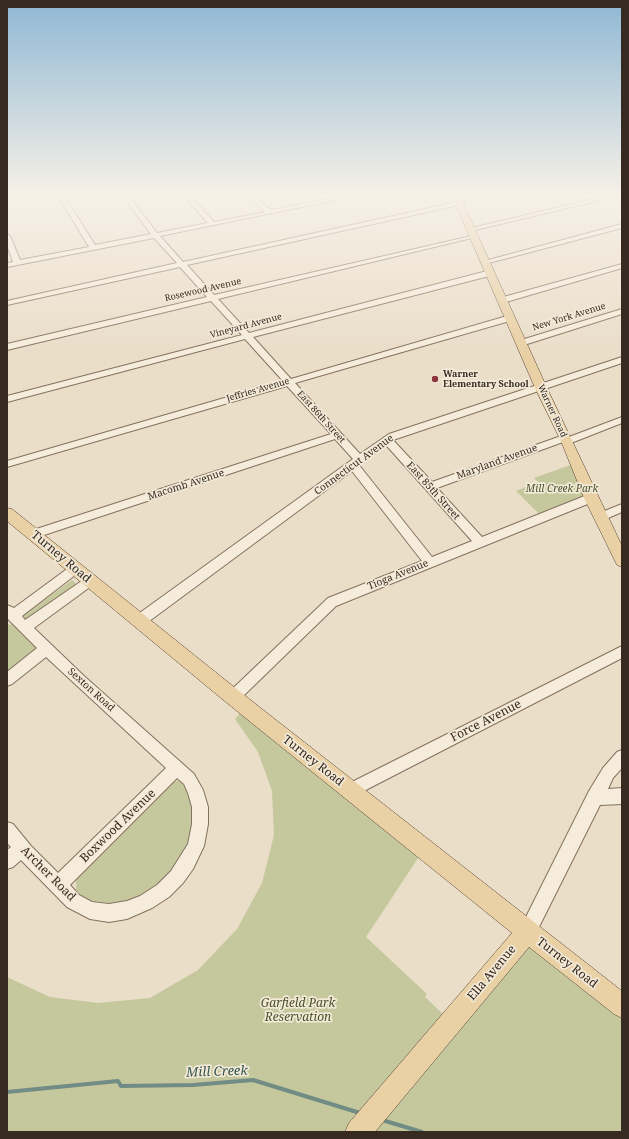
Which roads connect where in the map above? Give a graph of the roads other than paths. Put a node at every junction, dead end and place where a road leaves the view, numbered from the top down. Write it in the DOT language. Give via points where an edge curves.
graph roads {
  1 [pos="11,247"];
  2 [pos="97,247"];
  3 [pos="166,247"];
  4 [pos="253,247"];
  5 [pos="413,247"];
  6 [pos="479,247"];
  7 [pos="541,247"];
  8 [pos="93,248"];
  9 [pos="485,262"];
  10 [pos="17,263"];
  11 [pos="182,264"];
  12 [pos="7,265"];
  13 [pos="622,266"];
  14 [pos="490,273"];
  15 [pos="213,298"];
  16 [pos="503,300"];
  17 [pos="7,303"];
  18 [pos="622,311"];
  19 [pos="510,318"];
  20 [pos="247,336"];
  21 [pos="521,343"];
  22 [pos="7,347"];
  23 [pos="622,360"];
  24 [pos="288,381"];
  25 [pos="541,388"];
  26 [pos="7,399"];
  27 [pos="622,420"];
  28 [pos="337,435"];
  29 [pos="566,439"];
  30 [pos="387,440"];
  31 [pos="357,463"];
  32 [pos="7,464"];
  33 [pos="430,487"];
  34 [pos="591,498"];
  35 [pos="622,508"];
  36 [pos="7,512"];
  37 [pos="601,517"];
  38 [pos="34,534"];
  39 [pos="480,542"];
  40 [pos="622,561"];
  41 [pos="429,562"];
  42 [pos="75,569"];
  43 [pos="90,581"];
  44 [pos="10,613"];
  45 [pos="139,621"];
  46 [pos="25,627"];
  47 [pos="46,649"];
  48 [pos="622,652"];
  49 [pos="7,680"];
  50 [pos="233,697"];
  51 [pos="622,757"];
  52 [pos="177,768"];
  53 [pos="351,790"];
  54 [pos="622,796"];
  55 [pos="595,797"];
  56 [pos="7,830"];
  57 [pos="22,848"];
  58 [pos="7,860"];
  59 [pos="58,885"];
  60 [pos="528,932"];
  61 [pos="622,1006"];
  62 [pos="358,1132"];
  1 -- 10 [label="street"];
  2 -- 8 [label="street"];
  3 -- 11 [label="street, East 86th Street"];
  4 -- 11 [label="street"];
  5 -- 15 [label="street, Rosewood Avenue"];
  6 -- 9 [label="main road, Warner Road"];
  7 -- 9 [label="street"];
  8 -- 10 [label="street"];
  9 -- 14 [label="main road, Warner Road"];
  10 -- 12 [label="street"];
  11 -- 15 [label="street, East 86th Street"];
  11 -- 17 [label="street"];
  13 -- 16 [label="street"];
  14 -- 16 [label="main road, Warner Road"];
  14 -- 20 [label="street, Vineyard Avenue"];
  15 -- 20 [label="street, East 86th Street"];
  15 -- 22 [label="street, Rosewood Avenue"];
  16 -- 19 [label="main road, Warner Road"];
  18 -- 21 [label="street, New York Avenue"];
  19 -- 21 [label="main road, Warner Road"];
  19 -- 24 [label="street, Jeffries Avenue"];
  20 -- 24 [label="street, East 86th Street"];
  20 -- 26 [label="street, Vineyard Avenue"];
  21 -- 25 [label="main road, Warner Road"];
  23 -- 25 [label="street, Connecticut Avenue"];
  24 -- 28 [label="street, East 86th Street"];
  24 -- 32 [label="street, Jeffries Avenue"];
  25 -- 29 [label="main road, Warner Road"];
  25 -- 30 [label="street, Connecticut Avenue" via="392,436"];
  27 -- 29 [label="street, Maryland Avenue"];
  28 -- 31 [label="street, East 86th Street"];
  28 -- 38 [label="street, Macomb Avenue"];
  29 -- 33 [label="street, Maryland Avenue"];
  29 -- 34 [label="main road, Warner Road"];
  30 -- 31 [label="street, Connecticut Avenue"];
  30 -- 33 [label="street, East 85th Street"];
  31 -- 41 [label="street, East 86th Street"];
  31 -- 45 [label="street, Connecticut Avenue"];
  33 -- 39 [label="street, East 85th Street"];
  34 -- 37 [label="main road, Warner Road"];
  34 -- 39 [label="street, Tioga Avenue"];
  35 -- 37 [label="street"];
  36 -- 38 [label="main road, Turney Road"];
  37 -- 40 [label="main road, Warner Road"];
  38 -- 42 [label="main road, Turney Road"];
  39 -- 41 [label="street, Tioga Avenue"];
  41 -- 50 [label="street, Tioga Avenue" via="332,602"];
  42 -- 43 [label="main road, Turney Road"];
  42 -- 44 [label="street"];
  43 -- 45 [label="main road, Turney Road"];
  43 -- 46 [label="street"];
  44 -- 46 [label="street, Sexton Road"];
  45 -- 50 [label="main road, Turney Road"];
  46 -- 47 [label="street, Sexton Road"];
  47 -- 49 [label="street"];
  47 -- 52 [label="street, Sexton Road"];
  48 -- 53 [label="street, Force Avenue"];
  50 -- 53 [label="main road, Turney Road"];
  51 -- 55 [label="street, Ella Avenue" via="608,773"];
  52 -- 59 [label="street, Boxwood Avenue"];
  52 -- 59 [label="street, Archer Road" via="189,779 195,790 200,807 200,824 196,846 187,864 163,891 127,910 109,913 90,910 73,901"];
  53 -- 60 [label="main road, Turney Road"];
  54 -- 55 [label="street"];
  55 -- 60 [label="street, Ella Avenue"];
  56 -- 57 [label="street, Archer Road"];
  57 -- 58 [label="street"];
  57 -- 59 [label="street, Archer Road"];
  60 -- 61 [label="main road, Turney Road"];
  60 -- 62 [label="main road, Ella Avenue"];
}
